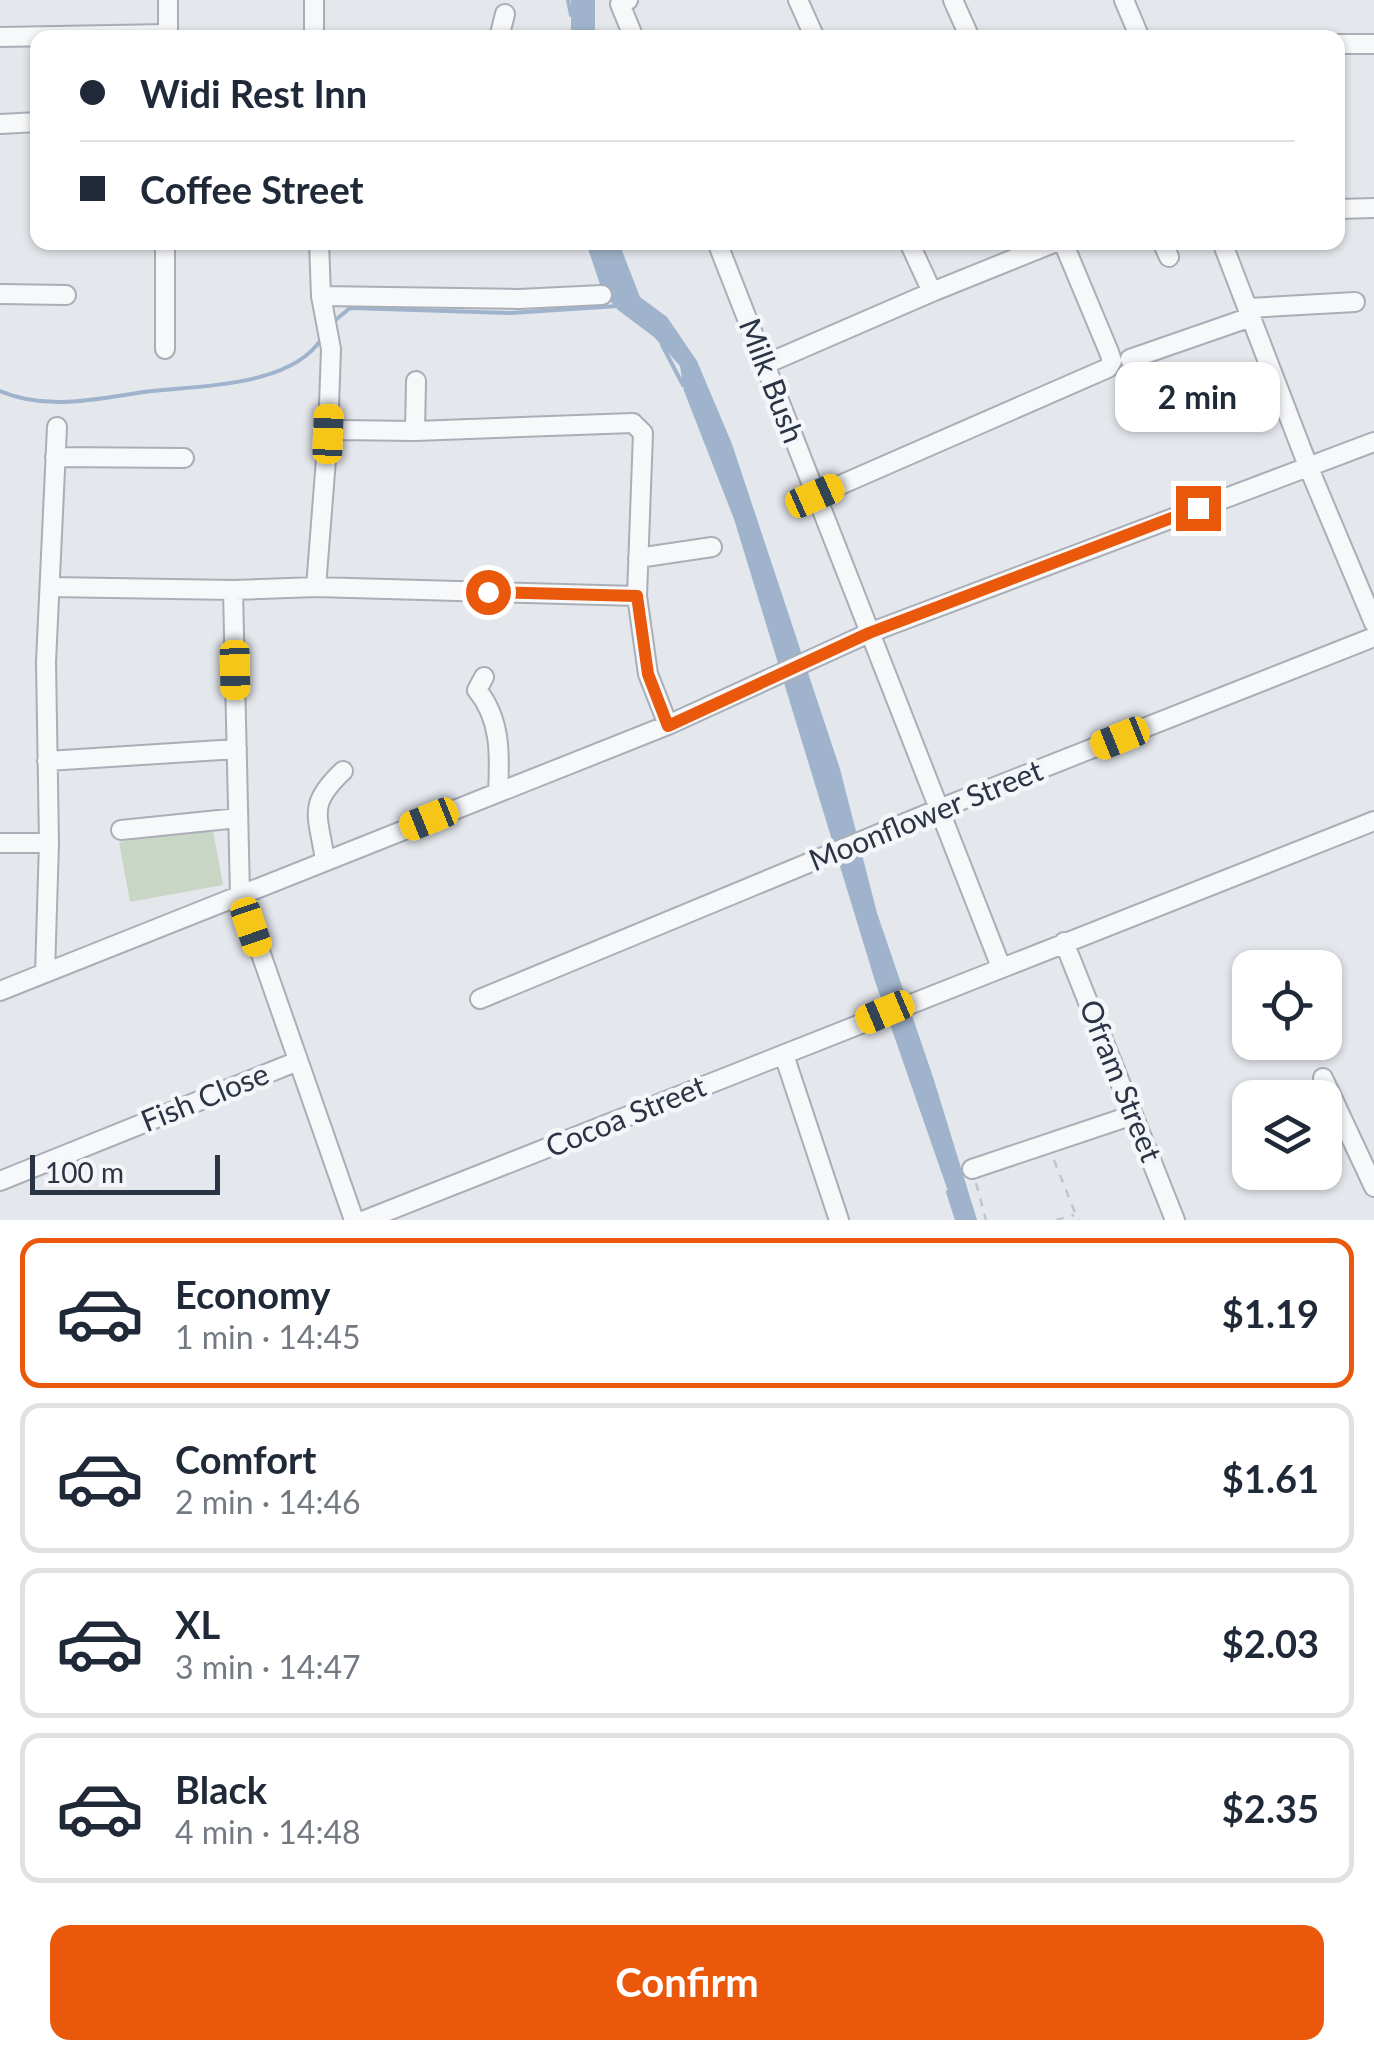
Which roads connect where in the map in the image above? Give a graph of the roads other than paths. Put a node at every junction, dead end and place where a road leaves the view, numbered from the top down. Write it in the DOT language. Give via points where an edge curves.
graph roads {
  1 [pos="168,0"];
  2 [pos="314,0"];
  3 [pos="798,0"];
  4 [pos="954,0"];
  5 [pos="1124,0"];
  6 [pos="624,2"];
  7 [pos="505,14"];
  8 [pos="168,30"];
  9 [pos="314,30"];
  10 [pos="501,30"];
  11 [pos="632,30"];
  12 [pos="812,30"];
  13 [pos="967,30"];
  14 [pos="1137,30"];
  15 [pos="0,37"];
  16 [pos="30,37"];
  17 [pos="1345,44"];
  18 [pos="1374,44"];
  19 [pos="30,122"];
  20 [pos="0,124"];
  21 [pos="1374,208"];
  22 [pos="1345,209"];
  23 [pos="165,250"];
  24 [pos="318,250"];
  25 [pos="720,250"];
  26 [pos="913,250"];
  27 [pos="1040,250"];
  28 [pos="1064,250"];
  29 [pos="1225,250"];
  30 [pos="932,292"];
  31 [pos="0,294"];
  32 [pos="66,295"];
  33 [pos="602,295"];
  34 [pos="321,296"];
  35 [pos="1355,302"];
  36 [pos="1250,313"];
  37 [pos="165,349"];
  38 [pos="1130,359"];
  39 [pos="766,364"];
  40 [pos="416,380"];
  41 [pos="56,427"];
  42 [pos="414,431"];
  43 [pos="328,434"];
  44 [pos="1374,442"];
  45 [pos="56,457"];
  46 [pos="184,458"];
  47 [pos="1308,466"];
  48 [pos="815,496"];
  49 [pos="712,547"];
  50 [pos="638,558"];
  51 [pos="52,587"];
  52 [pos="316,587"];
  53 [pos="233,590"];
  54 [pos="637,596"];
  55 [pos="1374,623"];
  56 [pos="869,633"];
  57 [pos="1374,637"];
  58 [pos="484,677"];
  59 [pos="668,726"];
  60 [pos="237,749"];
  61 [pos="47,761"];
  62 [pos="344,770"];
  63 [pos="498,792"];
  64 [pos="939,809"];
  65 [pos="238,818"];
  66 [pos="1374,821"];
  67 [pos="121,830"];
  68 [pos="0,843"];
  69 [pos="49,843"];
  70 [pos="325,860"];
  71 [pos="240,894"];
  72 [pos="1064,942"];
  73 [pos="1001,967"];
  74 [pos="46,974"];
  75 [pos="0,991"];
  76 [pos="480,999"];
  77 [pos="784,1054"];
  78 [pos="298,1061"];
  79 [pos="1323,1078"];
  80 [pos="1133,1115"];
  81 [pos="972,1169"];
  82 [pos="0,1181"];
  83 [pos="1374,1187"];
  84 [pos="354,1220"];
  85 [pos="366,1220"];
  86 [pos="838,1220"];
  87 [pos="1175,1220"];
  1 -- 8 [label="street"];
  2 -- 9 [label="street"];
  3 -- 12 [label="street"];
  4 -- 13 [label="street"];
  5 -- 14 [label="street"];
  6 -- 11 [label="street"];
  7 -- 10 [label="street"];
  15 -- 16 [label="street"];
  17 -- 18 [label="street"];
  19 -- 20 [label="street"];
  21 -- 22 [label="street"];
  23 -- 37 [label="street"];
  24 -- 34 [label="street"];
  25 -- 39 [label="street, Milk Bush"];
  26 -- 30 [label="street"];
  27 -- 30 [label="street"];
  28 -- 48 [label="street" via="1109,352 1108,368"];
  29 -- 36 [label="street"];
  30 -- 39 [label="street"];
  31 -- 32 [label="street"];
  33 -- 34 [label="street"];
  34 -- 43 [label="street" via="331,349"];
  35 -- 36 [label="street"];
  36 -- 38 [label="street"];
  36 -- 47 [label="street"];
  39 -- 48 [label="street, Milk Bush"];
  40 -- 42 [label="street"];
  41 -- 45 [label="street"];
  42 -- 43 [label="street"];
  42 -- 50 [label="street" via="640,427"];
  43 -- 52 [label="street"];
  44 -- 47 [label="street"];
  45 -- 46 [label="street"];
  45 -- 51 [label="street"];
  47 -- 55 [label="street"];
  47 -- 56 [label="street"];
  48 -- 56 [label="street, Milk Bush"];
  49 -- 50 [label="street"];
  50 -- 54 [label="street"];
  51 -- 53 [label="street"];
  51 -- 61 [label="street"];
  52 -- 53 [label="street"];
  52 -- 54 [label="street"];
  53 -- 60 [label="street"];
  54 -- 59 [label="street" via="648,674"];
  56 -- 59 [label="street"];
  56 -- 64 [label="street, Milk Bush"];
  57 -- 64 [label="street, Moonflower Street"];
  58 -- 63 [label="street" via="477,690 499,737"];
  59 -- 63 [label="street"];
  60 -- 61 [label="street"];
  60 -- 65 [label="street"];
  61 -- 69 [label="street"];
  62 -- 70 [label="street" via="320,794 317,807"];
  63 -- 70 [label="street"];
  64 -- 73 [label="street, Milk Bush"];
  64 -- 76 [label="street, Moonflower Street"];
  65 -- 67 [label="street"];
  65 -- 71 [label="street"];
  66 -- 72 [label="street"];
  68 -- 69 [label="street"];
  69 -- 74 [label="street"];
  70 -- 71 [label="street"];
  71 -- 74 [label="street"];
  71 -- 78 [label="street"];
  72 -- 73 [label="street"];
  72 -- 80 [label="street, Ofram Street"];
  73 -- 77 [label="street, Cocoa Street"];
  74 -- 75 [label="street"];
  77 -- 85 [label="street, Cocoa Street"];
  77 -- 86 [label="street"];
  78 -- 82 [label="street, Fish Close"];
  78 -- 84 [label="street"];
  79 -- 83 [label="street"];
  80 -- 81 [label="street"];
  80 -- 87 [label="street, Ofram Street"];
}
